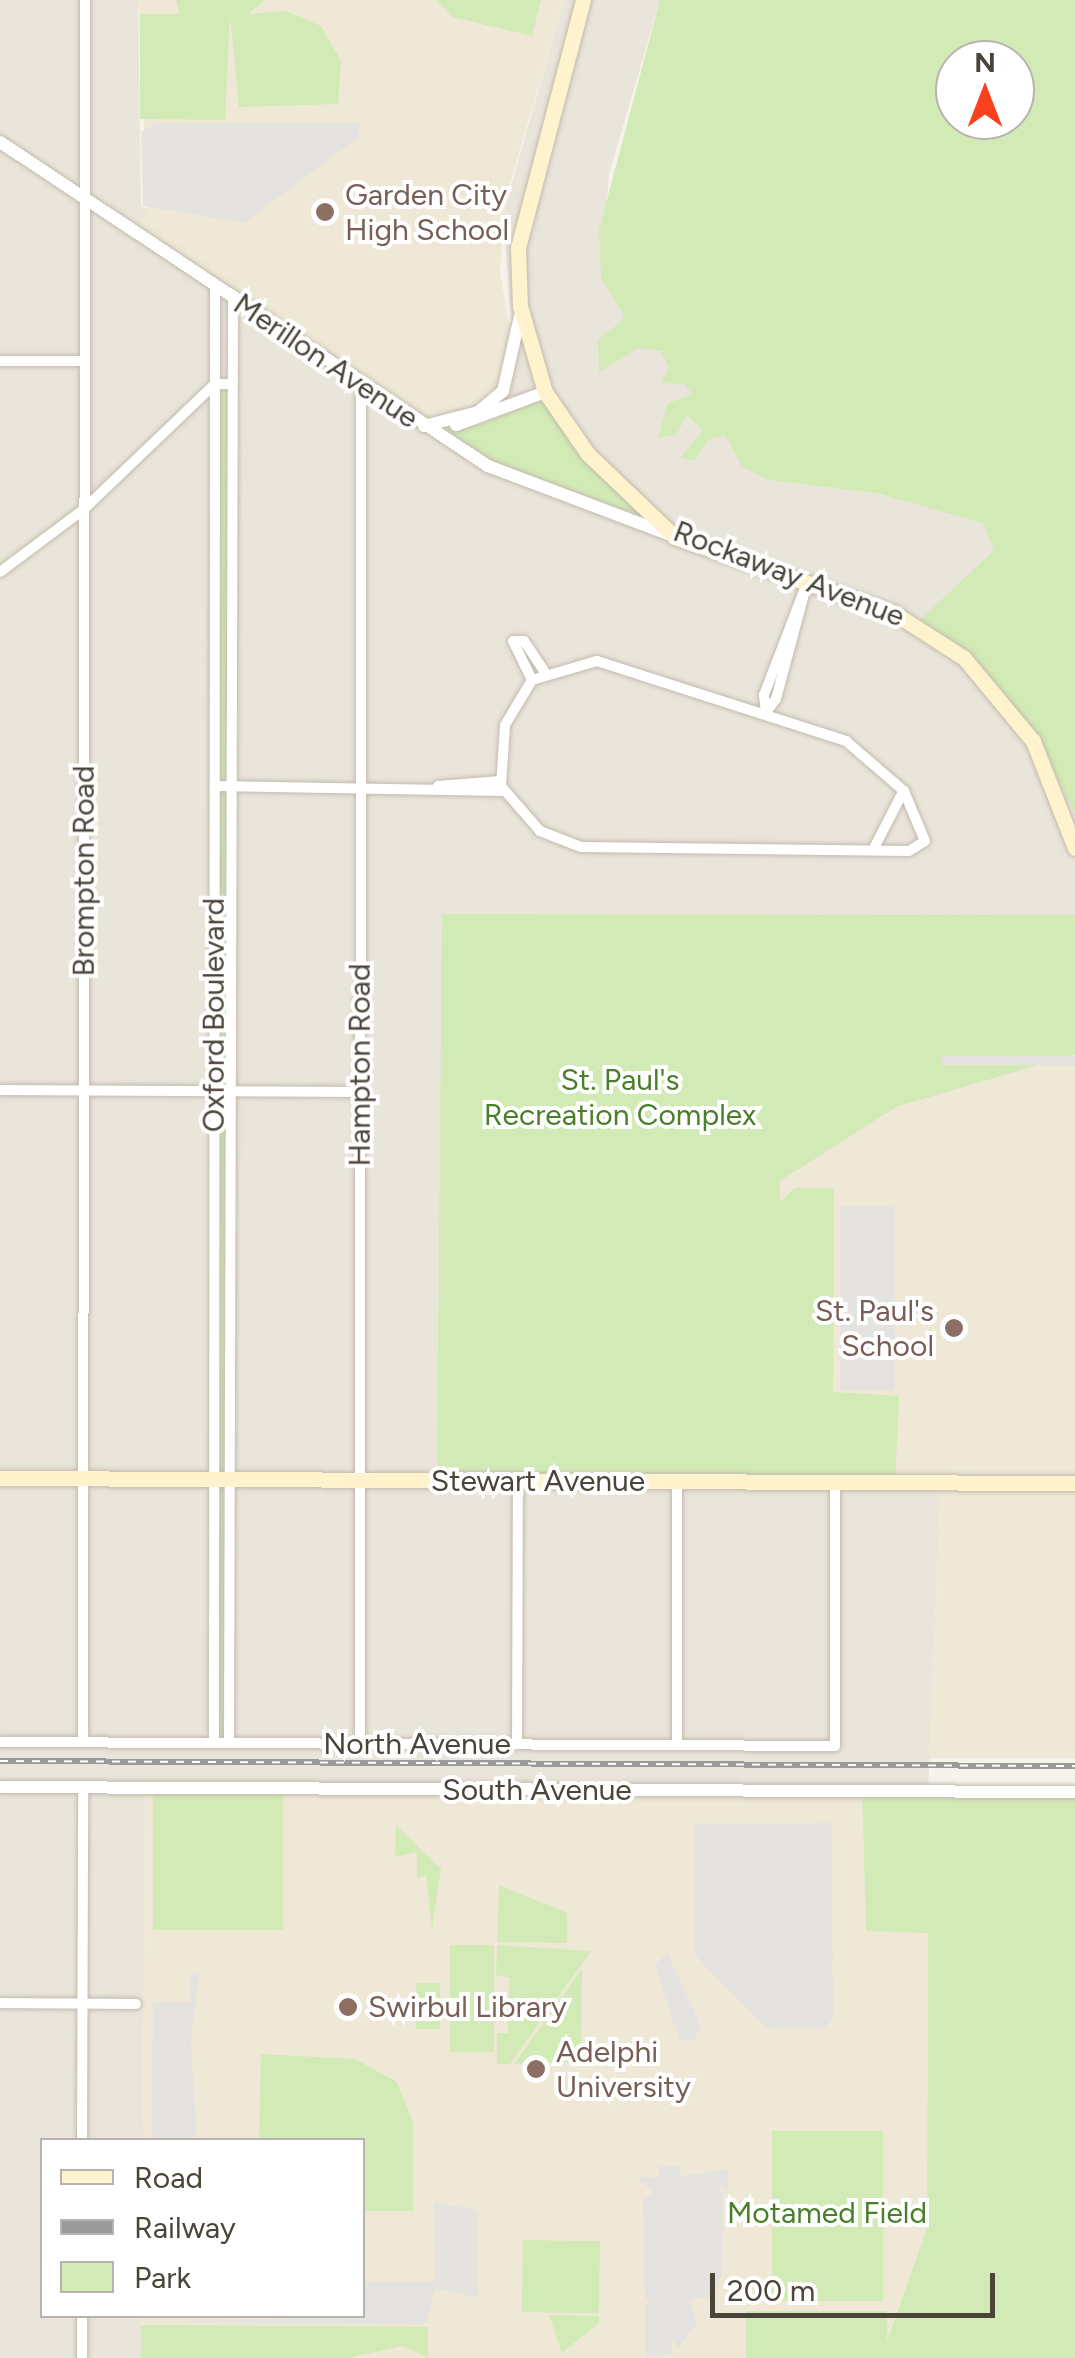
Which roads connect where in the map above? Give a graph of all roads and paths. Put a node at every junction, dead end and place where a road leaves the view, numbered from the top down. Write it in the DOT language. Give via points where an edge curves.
graph roads {
  1 [pos="85,0"];
  2 [pos="583,0"];
  3 [pos="0,142"];
  4 [pos="85,199"];
  5 [pos="215,287"];
  6 [pos="233,299"];
  7 [pos="520,306"];
  8 [pos="0,361"];
  9 [pos="84,361"];
  10 [pos="215,384"];
  11 [pos="232,384"];
  12 [pos="361,386"];
  13 [pos="545,392"];
  14 [pos="424,426"];
  15 [pos="83,510"];
  16 [pos="215,524"];
  17 [pos="232,524"];
  18 [pos="675,537"];
  19 [pos="0,572"];
  20 [pos="807,583"];
  21 [pos="214,649"];
  22 [pos="232,649"];
  23 [pos="545,672"];
  24 [pos="532,680"];
  25 [pos="766,712"];
  26 [pos="214,786"];
  27 [pos="232,786"];
  28 [pos="361,786"];
  29 [pos="502,786"];
  30 [pos="904,790"];
  31 [pos="1075,848"];
  32 [pos="872,850"];
  33 [pos="214,936"];
  34 [pos="231,936"];
  35 [pos="0,1090"];
  36 [pos="84,1090"];
  37 [pos="214,1091"];
  38 [pos="231,1091"];
  39 [pos="360,1092"];
  40 [pos="214,1220"];
  41 [pos="230,1220"];
  42 [pos="214,1346"];
  43 [pos="230,1346"];
  44 [pos="0,1478"];
  45 [pos="84,1479"];
  46 [pos="222,1479"];
  47 [pos="360,1480"];
  48 [pos="518,1480"];
  49 [pos="677,1481"];
  50 [pos="835,1482"];
  51 [pos="1075,1483"];
  52 [pos="229,1615"];
  53 [pos="214,1616"];
  54 [pos="0,1742"];
  55 [pos="83,1742"];
  56 [pos="214,1742"];
  57 [pos="229,1742"];
  58 [pos="360,1743"];
  59 [pos="517,1744"];
  60 [pos="677,1745"];
  61 [pos="0,1788"];
  62 [pos="83,1788"];
  63 [pos="1075,1792"];
  64 [pos="0,2003"];
  65 [pos="82,2003"];
  66 [pos="136,2004"];
  67 [pos="82,2138"];
  68 [pos="82,2318"];
  69 [pos="82,2358"];
  1 -- 4 [label="street, Brompton Road"];
  2 -- 7 [label="main road, Rockaway Avenue" via="523,211"];
  3 -- 4 [label="street, Merillon Avenue"];
  4 -- 5 [label="street, Merillon Avenue"];
  4 -- 9 [label="street, Brompton Road"];
  5 -- 6 [label="street, Merillon Avenue"];
  5 -- 10 [label="street, Oxford Boulevard"];
  6 -- 11 [label="street, Oxford Boulevard"];
  6 -- 12 [label="street, Merillon Avenue"];
  7 -- 13 [label="main road, Rockaway Avenue"];
  7 -- 14 [label="street" via="503,391 478,412"];
  8 -- 9 [label="street"];
  9 -- 15 [label="street, Brompton Road"];
  10 -- 11 [label="street"];
  10 -- 15 [label="street"];
  10 -- 16 [label="street, Oxford Boulevard"];
  11 -- 17 [label="street, Oxford Boulevard"];
  12 -- 14 [label="street, Merillon Avenue"];
  12 -- 28 [label="street, Hampton Road"];
  13 -- 14 [label="street" via="482,422"];
  13 -- 18 [label="main road, Rockaway Avenue" via="588,454"];
  14 -- 18 [label="street, Merillon Avenue" via="525,484"];
  15 -- 19 [label="street"];
  15 -- 36 [label="street, Brompton Road"];
  16 -- 17 [label="street"];
  16 -- 21 [label="street, Oxford Boulevard"];
  17 -- 22 [label="street, Oxford Boulevard"];
  18 -- 20 [label="main road, Rockaway Avenue"];
  20 -- 25 [label="street"];
  20 -- 31 [label="main road, Rockaway Avenue" via="913,622 977,669 1033,741"];
  21 -- 22 [label="street"];
  21 -- 26 [label="street, Oxford Boulevard"];
  22 -- 27 [label="street, Oxford Boulevard"];
  23 -- 24 [label="street"];
  23 -- 24 [label="street" via="524,642 513,641"];
  23 -- 25 [label="street" via="611,662"];
  24 -- 29 [label="street" via="505,725"];
  25 -- 30 [label="street" via="846,741"];
  26 -- 27 [label="street"];
  26 -- 33 [label="street, Oxford Boulevard"];
  27 -- 28 [label="street"];
  27 -- 34 [label="street, Oxford Boulevard"];
  28 -- 29 [label="street"];
  28 -- 39 [label="street, Hampton Road"];
  29 -- 32 [label="street" via="540,831 582,847"];
  30 -- 32 [label="street"];
  30 -- 32 [label="street" via="927,831 916,849"];
  33 -- 34 [label="street"];
  33 -- 37 [label="street, Oxford Boulevard"];
  34 -- 38 [label="street, Oxford Boulevard"];
  35 -- 36 [label="street"];
  36 -- 37 [label="street"];
  36 -- 45 [label="street, Brompton Road"];
  37 -- 38 [label="street"];
  37 -- 40 [label="street, Oxford Boulevard"];
  38 -- 39 [label="street"];
  38 -- 41 [label="street, Oxford Boulevard"];
  39 -- 47 [label="street, Hampton Road"];
  40 -- 41 [label="street"];
  40 -- 42 [label="street, Oxford Boulevard"];
  41 -- 43 [label="street, Oxford Boulevard"];
  42 -- 43 [label="street"];
  42 -- 46 [label="street, Oxford Boulevard"];
  43 -- 46 [label="street, Oxford Boulevard"];
  44 -- 45 [label="main road, Stewart Avenue"];
  45 -- 46 [label="main road, Stewart Avenue"];
  45 -- 55 [label="street, Brompton Road"];
  46 -- 47 [label="main road, Stewart Avenue"];
  46 -- 52 [label="street, Oxford Boulevard"];
  46 -- 53 [label="street, Oxford Boulevard"];
  47 -- 48 [label="main road, Stewart Avenue"];
  47 -- 58 [label="street, Hampton Road"];
  48 -- 49 [label="main road, Stewart Avenue"];
  48 -- 59 [label="street"];
  49 -- 50 [label="main road, Stewart Avenue"];
  49 -- 60 [label="street"];
  50 -- 51 [label="main road, Stewart Avenue"];
  50 -- 60 [label="street, North Avenue" via="835,1746"];
  52 -- 53 [label="street"];
  52 -- 57 [label="street, Oxford Boulevard"];
  53 -- 56 [label="street, Oxford Boulevard"];
  54 -- 55 [label="street, North Avenue"];
  55 -- 56 [label="street, North Avenue"];
  56 -- 57 [label="street, North Avenue"];
  57 -- 58 [label="street, North Avenue"];
  58 -- 59 [label="street, North Avenue"];
  59 -- 60 [label="street, North Avenue"];
  61 -- 62 [label="street, South Avenue"];
  62 -- 63 [label="street, South Avenue"];
  62 -- 65 [label="street"];
  64 -- 65 [label="street"];
  65 -- 66 [label="street"];
  65 -- 67 [label="street"];
  68 -- 69 [label="street"];
}
